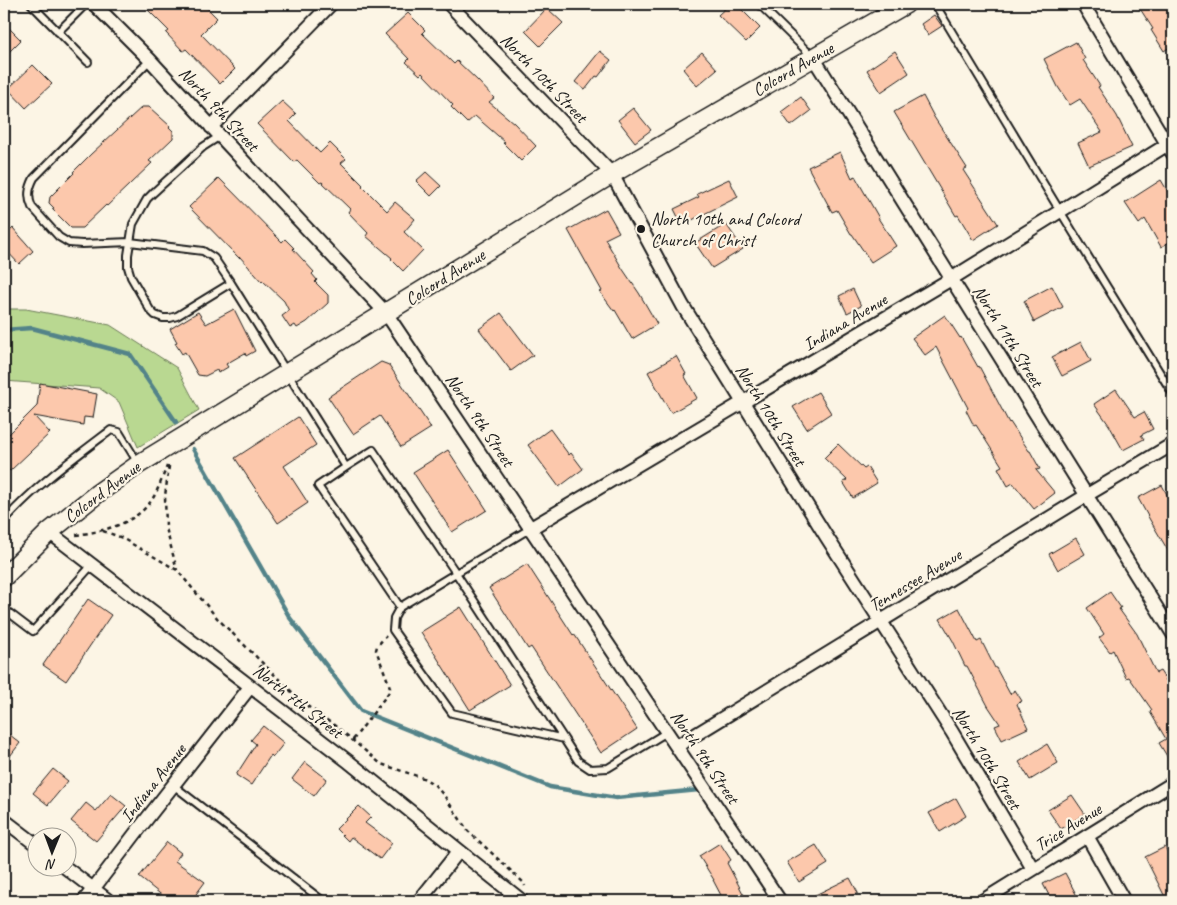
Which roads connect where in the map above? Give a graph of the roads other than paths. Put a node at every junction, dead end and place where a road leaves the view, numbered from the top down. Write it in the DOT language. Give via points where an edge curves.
graph roads {
  1 [pos="31,4"];
  2 [pos="86,4"];
  3 [pos="94,4"];
  4 [pos="331,4"];
  5 [pos="449,4"];
  6 [pos="759,4"];
  7 [pos="906,4"];
  8 [pos="935,4"];
  9 [pos="1083,4"];
  10 [pos="58,32"];
  11 [pos="813,58"];
  12 [pos="150,60"];
  13 [pos="88,62"];
  14 [pos="216,132"];
  15 [pos="1171,147"];
  16 [pos="612,174"];
  17 [pos="1060,211"];
  18 [pos="130,242"];
  19 [pos="951,279"];
  20 [pos="231,283"];
  21 [pos="386,313"];
  22 [pos="287,374"];
  23 [pos="1173,394"];
  24 [pos="743,402"];
  25 [pos="1173,444"];
  26 [pos="139,464"];
  27 [pos="346,467"];
  28 [pos="1087,495"];
  29 [pos="4,521"];
  30 [pos="531,528"];
  31 [pos="49,532"];
  32 [pos="92,565"];
  33 [pos="456,573"];
  34 [pos="4,577"];
  35 [pos="400,607"];
  36 [pos="4,609"];
  37 [pos="881,621"];
  38 [pos="1173,634"];
  39 [pos="250,687"];
  40 [pos="667,732"];
  41 [pos="564,738"];
  42 [pos="677,746"];
  43 [pos="1173,783"];
  44 [pos="173,785"];
  45 [pos="4,820"];
  46 [pos="1086,836"];
  47 [pos="28,838"];
  48 [pos="459,851"];
  49 [pos="1033,869"];
  50 [pos="78,877"];
  51 [pos="94,889"];
  52 [pos="520,900"];
  53 [pos="84,901"];
  54 [pos="110,901"];
  55 [pos="323,901"];
  56 [pos="419,901"];
  57 [pos="780,901"];
  58 [pos="983,901"];
  59 [pos="1124,901"];
  1 -- 10 [label="lane"];
  2 -- 10 [label="lane"];
  3 -- 12 [label="street, North 9th Street"];
  4 -- 14 [label="street"];
  5 -- 16 [label="street, North 10th Street"];
  6 -- 11 [label="lane"];
  7 -- 11 [label="street, Colcord Avenue"];
  8 -- 17 [label="lane"];
  9 -- 15 [label="street"];
  10 -- 13 [label="lane"];
  11 -- 16 [label="street, Colcord Avenue"];
  11 -- 19 [label="street, North 11th Street"];
  12 -- 14 [label="street, North 9th Street"];
  12 -- 18 [label="lane" via="34,178 28,194 32,207 59,238 82,244"];
  14 -- 18 [label="lane" via="146,199 132,224"];
  14 -- 21 [label="street, North 9th Street"];
  15 -- 17 [label="street, Indiana Avenue"];
  16 -- 21 [label="street, Colcord Avenue"];
  16 -- 24 [label="street, North 10th Street" via="683,306"];
  17 -- 19 [label="street, Indiana Avenue"];
  17 -- 23 [label="lane"];
  18 -- 20 [label="lane" via="203,251 214,258"];
  18 -- 20 [label="lane" via="128,267 131,278 155,315 163,318 177,316"];
  19 -- 24 [label="street, Indiana Avenue"];
  19 -- 28 [label="street, North 11th Street"];
  20 -- 22 [label="lane"];
  21 -- 22 [label="street, Colcord Avenue"];
  21 -- 30 [label="street, North 9th Street"];
  22 -- 26 [label="street, Colcord Avenue"];
  22 -- 27 [label="lane"];
  24 -- 30 [label="street, Indiana Avenue"];
  24 -- 37 [label="street, North 10th Street"];
  25 -- 28 [label="street, Tennessee Avenue"];
  26 -- 29 [label="lane" via="119,432 111,430 63,466"];
  26 -- 31 [label="street, Colcord Avenue"];
  27 -- 33 [label="lane" via="373,450"];
  27 -- 35 [label="lane" via="318,486"];
  28 -- 37 [label="street, Tennessee Avenue"];
  28 -- 38 [label="street, North 11th Street"];
  30 -- 33 [label="lane"];
  30 -- 40 [label="street, North 9th Street"];
  31 -- 32 [label="street, North 7th Street"];
  31 -- 34 [label="street, Colcord Avenue"];
  32 -- 36 [label="lane" via="33,631"];
  32 -- 39 [label="street, North 7th Street"];
  33 -- 35 [label="lane"];
  33 -- 41 [label="lane"];
  35 -- 41 [label="lane" via="394,618 393,630 452,713"];
  37 -- 42 [label="street, Tennessee Avenue"];
  37 -- 49 [label="street, North 10th Street" via="952,732"];
  39 -- 44 [label="street, Indiana Avenue"];
  39 -- 48 [label="street, North 7th Street"];
  40 -- 41 [label="lane" via="608,768 590,769 578,761"];
  40 -- 42 [label="street, North 9th Street"];
  42 -- 57 [label="street, North 9th Street"];
  43 -- 46 [label="street, Trice Avenue"];
  44 -- 51 [label="street, Indiana Avenue"];
  44 -- 55 [label="lane"];
  45 -- 47 [label="street"];
  46 -- 49 [label="street, Trice Avenue"];
  46 -- 59 [label="street"];
  48 -- 52 [label="street, North 7th Street"];
  48 -- 56 [label="street"];
  49 -- 58 [label="street, Trice Avenue"];
  50 -- 51 [label="street"];
  51 -- 53 [label="street, Indiana Avenue"];
  51 -- 54 [label="street"];
}
